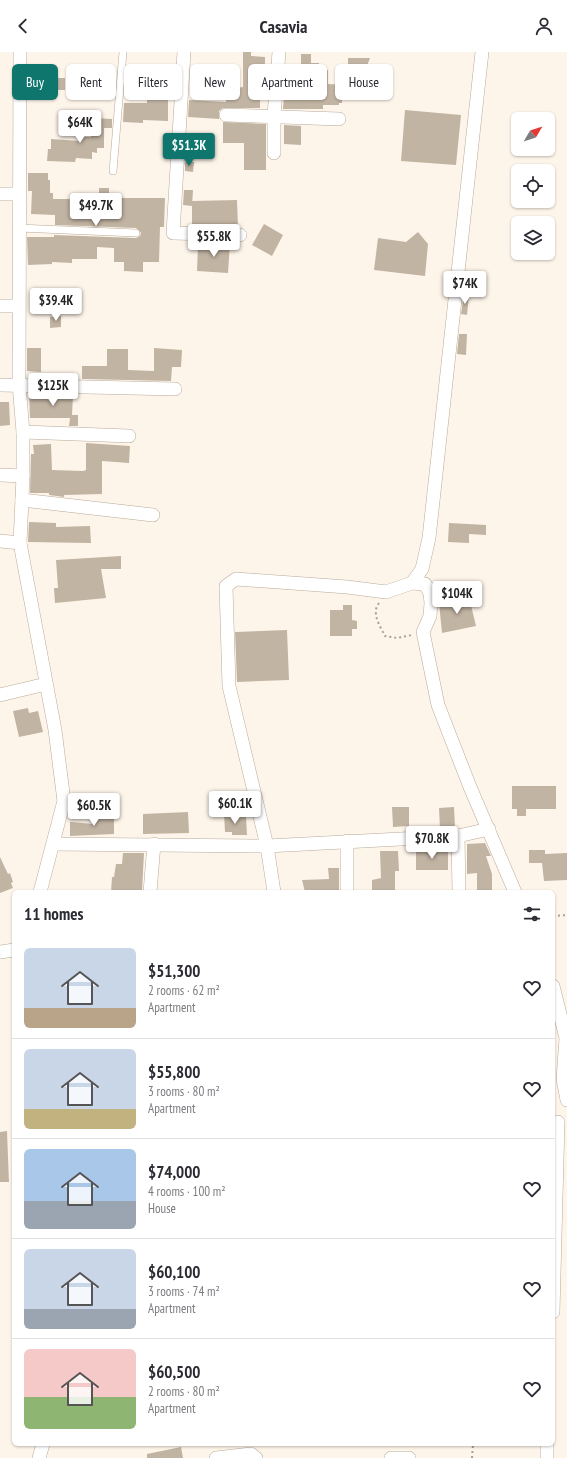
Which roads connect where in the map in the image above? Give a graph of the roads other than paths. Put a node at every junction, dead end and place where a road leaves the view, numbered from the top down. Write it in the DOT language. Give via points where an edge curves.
graph roads {
  1 [pos="20,52"];
  2 [pos="123,52"];
  3 [pos="184,52"];
  4 [pos="279,52"];
  5 [pos="482,52"];
  6 [pos="226,115"];
  7 [pos="274,116"];
  8 [pos="339,119"];
  9 [pos="274,153"];
  10 [pos="113,171"];
  11 [pos="0,194"];
  12 [pos="18,194"];
  13 [pos="18,228"];
  14 [pos="136,233"];
  15 [pos="240,235"];
  16 [pos="0,306"];
  17 [pos="18,306"];
  18 [pos="19,384"];
  19 [pos="0,385"];
  20 [pos="175,389"];
  21 [pos="23,432"];
  22 [pos="129,436"];
  23 [pos="0,476"];
  24 [pos="24,476"];
  25 [pos="22,500"];
  26 [pos="153,515"];
  27 [pos="0,541"];
  28 [pos="20,543"];
  29 [pos="412,583"];
  30 [pos="46,684"];
  31 [pos="0,695"];
  32 [pos="489,829"];
  33 [pos="458,836"];
  34 [pos="347,841"];
  35 [pos="54,844"];
  36 [pos="154,844"];
  37 [pos="267,846"];
  38 [pos="41,890"];
  39 [pos="150,890"];
  40 [pos="274,890"];
  41 [pos="347,890"];
  42 [pos="459,890"];
  43 [pos="514,890"];
  44 [pos="12,950"];
  45 [pos="0,952"];
  46 [pos="555,994"];
  47 [pos="567,1100"];
  48 [pos="559,1122"];
  49 [pos="555,1249"];
  50 [pos="42,1446"];
  51 [pos="258,1446"];
  52 [pos="547,1446"];
  53 [pos="39,1458"];
  54 [pos="216,1458"];
  55 [pos="256,1458"];
  56 [pos="261,1458"];
  57 [pos="391,1458"];
  58 [pos="409,1458"];
  59 [pos="547,1458"];
  1 -- 12 [label="street"];
  2 -- 10 [label="lane"];
  3 -- 15 [label="street" via="173,233"];
  4 -- 7 [label="street"];
  5 -- 29 [label="street" via="430,538 422,569"];
  6 -- 7 [label="street"];
  7 -- 8 [label="street"];
  7 -- 9 [label="street"];
  11 -- 12 [label="street"];
  12 -- 13 [label="street"];
  13 -- 14 [label="lane"];
  13 -- 17 [label="street"];
  16 -- 17 [label="street"];
  17 -- 18 [label="street"];
  18 -- 19 [label="street"];
  18 -- 20 [label="street"];
  18 -- 21 [label="street"];
  21 -- 22 [label="street"];
  21 -- 24 [label="street"];
  23 -- 24 [label="street"];
  24 -- 25 [label="street"];
  25 -- 26 [label="street"];
  25 -- 28 [label="street"];
  27 -- 28 [label="street"];
  28 -- 30 [label="street"];
  29 -- 32 [label="street" via="425,584 430,593 430,616 423,632 438,705"];
  29 -- 37 [label="street" via="386,592 236,579 226,586 229,686"];
  30 -- 31 [label="street"];
  30 -- 35 [label="street" via="64,801"];
  32 -- 33 [label="street"];
  32 -- 43 [label="street"];
  33 -- 34 [label="street"];
  33 -- 42 [label="street"];
  34 -- 37 [label="street"];
  34 -- 41 [label="street"];
  35 -- 36 [label="street"];
  35 -- 38 [label="street"];
  36 -- 37 [label="street"];
  36 -- 39 [label="street"];
  37 -- 40 [label="street"];
  44 -- 45 [label="street"];
  46 -- 47 [label="street" via="566,1038 563,1079"];
  48 -- 49 [label="street"];
  50 -- 53 [label="street"];
  51 -- 56 [label="street"];
  52 -- 59 [label="street"];
  54 -- 55 [label="street" via="251,1454"];
  57 -- 58 [label="street"];
}
